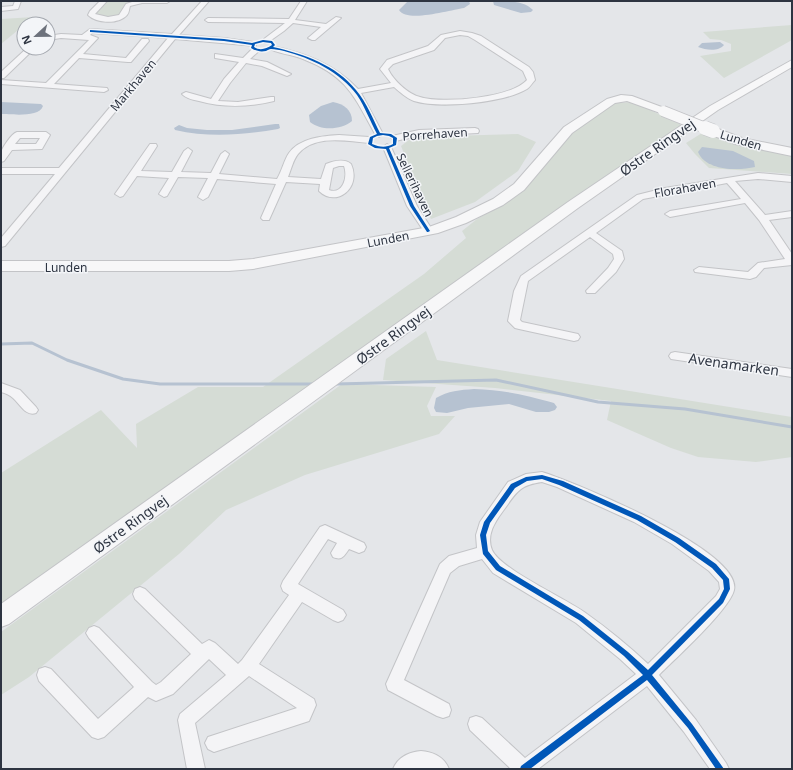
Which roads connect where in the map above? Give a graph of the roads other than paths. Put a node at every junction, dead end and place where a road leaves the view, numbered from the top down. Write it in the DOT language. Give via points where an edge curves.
graph roads {
  1 [pos="18,1"];
  2 [pos="104,1"];
  3 [pos="167,1"];
  4 [pos="206,1"];
  5 [pos="304,1"];
  6 [pos="1,9"];
  7 [pos="338,18"];
  8 [pos="100,20"];
  9 [pos="208,20"];
  10 [pos="291,20"];
  11 [pos="326,26"];
  12 [pos="91,31"];
  13 [pos="56,37"];
  14 [pos="84,37"];
  15 [pos="173,37"];
  16 [pos="312,38"];
  17 [pos="144,40"];
  18 [pos="270,44"];
  19 [pos="254,47"];
  20 [pos="22,56"];
  21 [pos="77,56"];
  22 [pos="218,56"];
  23 [pos="244,61"];
  24 [pos="792,63"];
  25 [pos="287,74"];
  26 [pos="1,76"];
  27 [pos="1,82"];
  28 [pos="396,84"];
  29 [pos="48,85"];
  30 [pos="104,90"];
  31 [pos="355,92"];
  32 [pos="186,94"];
  33 [pos="271,99"];
  34 [pos="213,104"];
  35 [pos="475,131"];
  36 [pos="379,134"];
  37 [pos="396,138"];
  38 [pos="369,140"];
  39 [pos="153,146"];
  40 [pos="8,147"];
  41 [pos="386,148"];
  42 [pos="188,151"];
  43 [pos="792,152"];
  44 [pos="225,154"];
  45 [pos="1,159"];
  46 [pos="1,171"];
  47 [pos="61,171"];
  48 [pos="134,173"];
  49 [pos="176,174"];
  50 [pos="213,177"];
  51 [pos="792,179"];
  52 [pos="282,180"];
  53 [pos="729,180"];
  54 [pos="325,182"];
  55 [pos="120,194"];
  56 [pos="164,194"];
  57 [pos="203,197"];
  58 [pos="748,200"];
  59 [pos="670,214"];
  60 [pos="792,214"];
  61 [pos="266,218"];
  62 [pos="763,218"];
  63 [pos="428,231"];
  64 [pos="590,233"];
  65 [pos="1,244"];
  66 [pos="792,262"];
  67 [pos="1,266"];
  68 [pos="699,270"];
  69 [pos="591,291"];
  70 [pos="574,337"];
  71 [pos="675,356"];
  72 [pos="792,373"];
  73 [pos="1,387"];
  74 [pos="32,410"];
  75 [pos="485,552"];
  76 [pos="338,553"];
  77 [pos="299,593"];
  78 [pos="140,594"];
  79 [pos="338,615"];
  80 [pos="1,617"];
  81 [pos="94,633"];
  82 [pos="202,654"];
  83 [pos="242,670"];
  84 [pos="45,675"];
  85 [pos="648,675"];
  86 [pos="146,688"];
  87 [pos="443,710"];
  88 [pos="476,724"];
  89 [pos="214,743"];
  90 [pos="196,769"];
  91 [pos="402,769"];
  92 [pos="440,769"];
  93 [pos="524,769"];
  94 [pos="720,769"];
  1 -- 6 [label="street" via="16,8"];
  2 -- 8 [label="street" via="91,15"];
  3 -- 8 [label="street" via="142,1 131,4 122,15"];
  4 -- 15 [label="street, Markhaven"];
  5 -- 10 [label="street"];
  7 -- 11 [label="street"];
  8 -- 12 [label="street"];
  9 -- 10 [label="street"];
  10 -- 11 [label="street"];
  10 -- 18 [label="street"];
  11 -- 16 [label="street"];
  12 -- 14 [label="street"];
  12 -- 15 [label="street"];
  13 -- 14 [label="street"];
  14 -- 21 [label="street" via="94,38"];
  15 -- 19 [label="street" via="224,40"];
  15 -- 47 [label="street, Markhaven"];
  17 -- 21 [label="street" via="128,60"];
  18 -- 19 [label="street" via="265,50"];
  18 -- 31 [label="street" via="318,64 339,77"];
  19 -- 23 [label="street"];
  20 -- 26 [label="street"];
  21 -- 29 [label="street"];
  22 -- 23 [label="street"];
  23 -- 25 [label="street" via="269,66"];
  23 -- 34 [label="street" via="223,85"];
  24 -- 80 [label="main road, Østre Ringvej" via="714,108 573,205"];
  27 -- 29 [label="street"];
  28 -- 28 [label="street" via="407,95 420,100 446,102 513,93 526,87 531,80 526,69 478,38 460,33 443,36 431,48 390,62 384,69"];
  28 -- 31 [label="street"];
  29 -- 30 [label="street"];
  31 -- 36 [label="street"];
  32 -- 34 [label="street"];
  33 -- 34 [label="street"];
  35 -- 37 [label="street, Porrehaven"];
  36 -- 37 [label="street"];
  36 -- 38 [label="street"];
  37 -- 41 [label="street" via="396,144"];
  38 -- 41 [label="street" via="375,147"];
  38 -- 52 [label="street" via="333,138 299,147 293,154"];
  39 -- 48 [label="street"];
  40 -- 45 [label="street"];
  41 -- 63 [label="street, Sellerihaven" via="412,206"];
  42 -- 49 [label="street"];
  43 -- 63 [label="main road, Lunden, bridge" via="739,141 628,98 621,98 611,101 568,130 527,179 508,196 461,220"];
  44 -- 50 [label="street"];
  46 -- 47 [label="street"];
  47 -- 65 [label="street, Markhaven"];
  48 -- 49 [label="street"];
  48 -- 55 [label="street"];
  49 -- 50 [label="street"];
  49 -- 56 [label="street"];
  50 -- 52 [label="street"];
  50 -- 57 [label="street"];
  51 -- 53 [label="street, Florahaven" via="758,176"];
  52 -- 54 [label="street"];
  52 -- 61 [label="street"];
  53 -- 58 [label="street"];
  53 -- 64 [label="street, Florahaven" via="640,197"];
  58 -- 59 [label="street"];
  58 -- 62 [label="street"];
  60 -- 62 [label="street"];
  62 -- 66 [label="street"];
  63 -- 67 [label="main road, Lunden" via="253,264 229,266"];
  64 -- 69 [label="street" via="618,253 619,259"];
  64 -- 70 [label="street, Florahaven" via="524,279 513,317 519,325"];
  66 -- 68 [label="street" via="762,264 750,276"];
  71 -- 72 [label="street, Avenamarken"];
  73 -- 74 [label="street" via="16,393"];
  75 -- 85 [label="street" via="498,568 581,618"];
  75 -- 85 [label="street" via="483,535 487,522 513,486 526,479 542,477 640,518 714,566 726,579 727,589 720,601"];
  75 -- 87 [label="street" via="454,561 445,569 394,684"];
  76 -- 77 [label="street" via="353,544 325,531 288,586"];
  77 -- 79 [label="street"];
  77 -- 83 [label="street"];
  78 -- 82 [label="street"];
  81 -- 86 [label="street"];
  82 -- 83 [label="street" via="209,648"];
  82 -- 86 [label="street" via="167,688 156,693"];
  83 -- 89 [label="street" via="308,705 303,715"];
  83 -- 90 [label="street" via="186,720"];
  84 -- 86 [label="street" via="98,731"];
  85 -- 93 [label="street"];
  85 -- 94 [label="street" via="690,726"];
  88 -- 93 [label="street"];
  91 -- 92 [label="street" via="412,760 419,758 432,761"];
}
